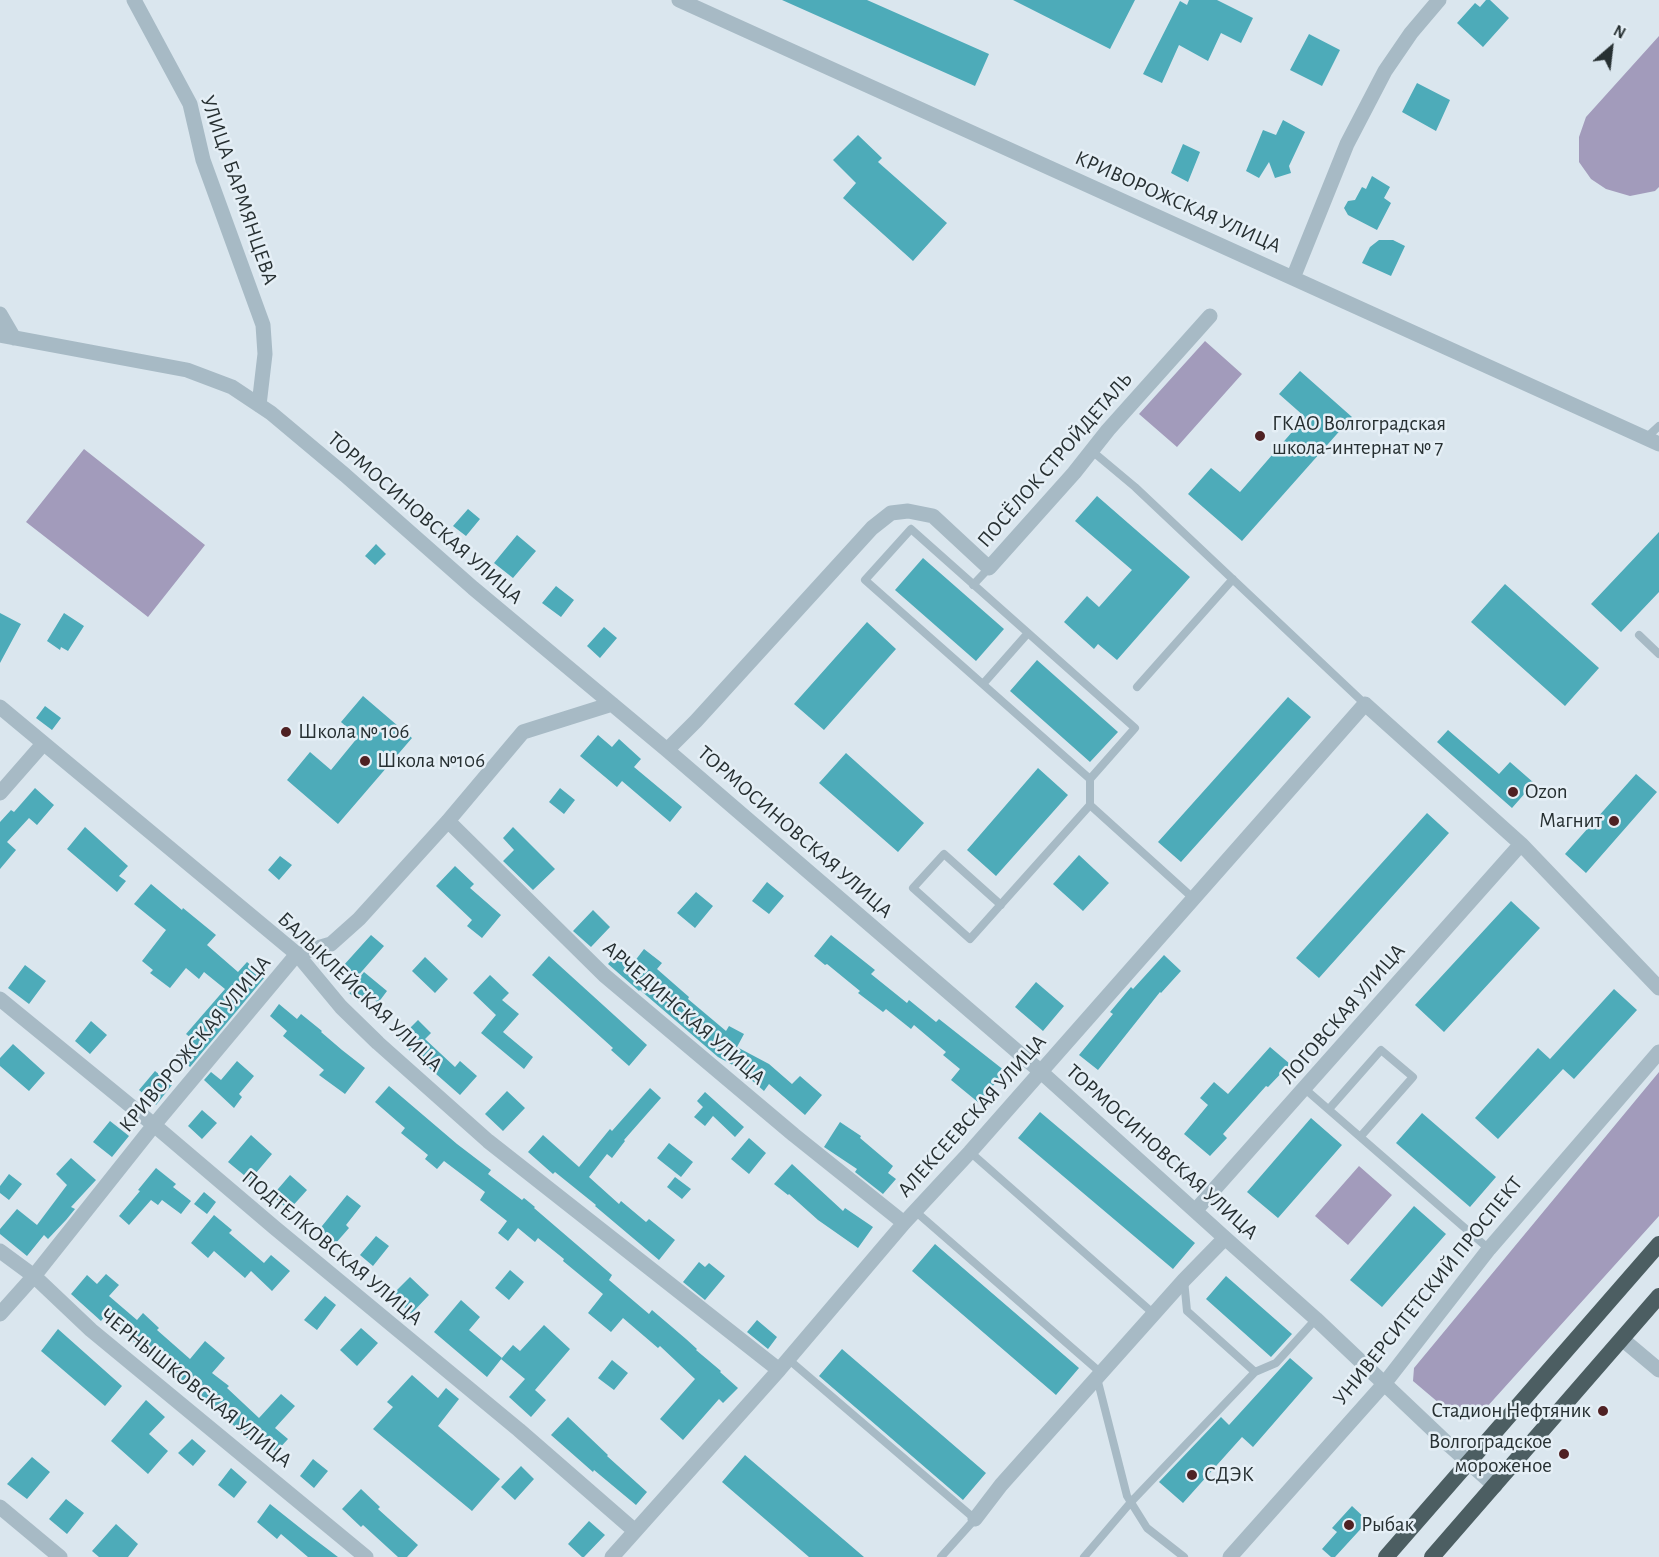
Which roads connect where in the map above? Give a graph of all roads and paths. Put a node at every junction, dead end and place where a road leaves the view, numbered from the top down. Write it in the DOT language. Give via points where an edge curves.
graph roads {
  1 [pos="134,0"];
  2 [pos="679,0"];
  3 [pos="1439,0"];
  4 [pos="1293,278"];
  5 [pos="0,314"];
  6 [pos="1210,316"];
  7 [pos="7,337"];
  8 [pos="259,405"];
  9 [pos="1659,426"];
  10 [pos="1653,441"];
  11 [pos="1092,451"];
  12 [pos="989,567"];
  13 [pos="1233,579"];
  14 [pos="973,585"];
  15 [pos="1028,633"];
  16 [pos="1639,635"];
  17 [pos="1659,654"];
  18 [pos="983,684"];
  19 [pos="1137,687"];
  20 [pos="612,704"];
  21 [pos="1365,704"];
  22 [pos="0,707"];
  23 [pos="43,744"];
  24 [pos="668,750"];
  25 [pos="1090,778"];
  26 [pos="0,793"];
  27 [pos="1090,805"];
  28 [pos="448,821"];
  29 [pos="1521,844"];
  30 [pos="1193,898"];
  31 [pos="1001,905"];
  32 [pos="297,954"];
  33 [pos="1659,988"];
  34 [pos="0,999"];
  35 [pos="1659,1052"];
  36 [pos="1040,1071"];
  37 [pos="1305,1089"];
  38 [pos="1329,1109"];
  39 [pos="154,1125"];
  40 [pos="1360,1136"];
  41 [pos="970,1152"];
  42 [pos="915,1211"];
  43 [pos="1195,1211"];
  44 [pos="904,1223"];
  45 [pos="1225,1238"];
  46 [pos="1659,1244"];
  47 [pos="1489,1249"];
  48 [pos="0,1251"];
  49 [pos="34,1276"];
  50 [pos="1184,1280"];
  51 [pos="1659,1296"];
  52 [pos="0,1314"];
  53 [pos="1154,1314"];
  54 [pos="1317,1319"];
  55 [pos="1622,1338"];
  56 [pos="783,1364"];
  57 [pos="1659,1370"];
  58 [pos="1255,1372"];
  59 [pos="1099,1376"];
  60 [pos="1384,1384"];
  61 [pos="1468,1463"];
  62 [pos="1494,1486"];
  63 [pos="1131,1502"];
  64 [pos="0,1507"];
  65 [pos="975,1519"];
  66 [pos="635,1531"];
  67 [pos="60,1557"];
  68 [pos="366,1557"];
  69 [pos="612,1557"];
  70 [pos="941,1557"];
  71 [pos="1084,1557"];
  72 [pos="1184,1557"];
  73 [pos="1230,1557"];
  74 [pos="1386,1557"];
  75 [pos="1432,1557"];
  1 -- 8 [label="street, УЛИЦА БАРМЯНЦЕВА" via="190,104 203,160 263,325 265,354"];
  2 -- 4 [label="street, КРИВОРОЖСКАЯ УЛИЦА"];
  3 -- 4 [label="street" via="1385,71 1347,144"];
  4 -- 10 [label="street, КРИВОРОЖСКАЯ УЛИЦА"];
  5 -- 7 [label="street"];
  6 -- 11 [label="street, ПОСЁЛОК СТРОЙДЕТАЛЬ"];
  7 -- 8 [label="street, ТОРМОСИНОВСКАЯ УЛИЦА" via="187,370 232,387"];
  8 -- 20 [label="street, ТОРМОСИНОВСКАЯ УЛИЦА"];
  9 -- 10 [label="lane"];
  11 -- 12 [label="street, ПОСЁЛОК СТРОЙДЕТАЛЬ"];
  11 -- 13 [label="lane"];
  12 -- 14 [label="lane"];
  12 -- 24 [label="street, ПОСЁЛОК СТРОЙДЕТАЛЬ" via="933,516 908,511 891,513 872,528"];
  13 -- 19 [label="lane"];
  13 -- 21 [label="lane"];
  14 -- 15 [label="lane"];
  14 -- 18 [label="lane" via="911,530 865,580"];
  15 -- 18 [label="lane"];
  15 -- 25 [label="lane" via="1135,728"];
  16 -- 17 [label="lane"];
  18 -- 25 [label="lane"];
  20 -- 24 [label="street, ТОРМОСИНОВСКАЯ УЛИЦА"];
  20 -- 28 [label="street, КРИВОРОЖСКАЯ УЛИЦА" via="523,732"];
  21 -- 29 [label="street"];
  21 -- 30 [label="street, АЛЕКСЕЕВСКАЯ УЛИЦА"];
  22 -- 23 [label="street, БАЛЫКЛЕЙСКАЯ УЛИЦА"];
  23 -- 26 [label="street"];
  23 -- 32 [label="street, БАЛЫКЛЕЙСКАЯ УЛИЦА"];
  24 -- 36 [label="street, ТОРМОСИНОВСКАЯ УЛИЦА"];
  25 -- 27 [label="lane"];
  27 -- 30 [label="lane"];
  27 -- 31 [label="lane"];
  28 -- 32 [label="street, КРИВОРОЖСКАЯ УЛИЦА" via="331,944"];
  28 -- 44 [label="street, АРЧЕДИНСКАЯ УЛИЦА" via="604,975"];
  29 -- 33 [label="street"];
  29 -- 37 [label="street, ЛОГОВСКАЯ УЛИЦА"];
  30 -- 36 [label="street, АЛЕКСЕЕВСКАЯ УЛИЦА"];
  31 -- 31 [label="lane" via="970,939 913,888 944,854"];
  32 -- 39 [label="street, КРИВОРОЖСКАЯ УЛИЦА"];
  32 -- 56 [label="street, БАЛЫКЛЕЙСКАЯ УЛИЦА" via="341,1007 489,1141"];
  34 -- 39 [label="street, ПОДТЕЛКОВСКАЯ УЛИЦА"];
  35 -- 47 [label="street, УНИВЕРСИТЕТСКИЙ ПРОСПЕКТ"];
  36 -- 41 [label="street, АЛЕКСЕЕВСКАЯ УЛИЦА"];
  36 -- 43 [label="street, ТОРМОСИНОВСКАЯ УЛИЦА"];
  37 -- 38 [label="lane"];
  37 -- 43 [label="street, ЛОГОВСКАЯ УЛИЦА"];
  38 -- 40 [label="lane"];
  38 -- 40 [label="lane" via="1382,1050 1413,1077"];
  39 -- 49 [label="street, КРИВОРОЖСКАЯ УЛИЦА"];
  39 -- 66 [label="street, ПОДТЕЛКОВСКАЯ УЛИЦА"];
  40 -- 47 [label="lane"];
  41 -- 42 [label="street, АЛЕКСЕЕВСКАЯ УЛИЦА"];
  41 -- 53 [label="lane"];
  42 -- 44 [label="street, АЛЕКСЕЕВСКАЯ УЛИЦА"];
  42 -- 59 [label="lane"];
  43 -- 45 [label="street, ТОРМОСИНОВСКАЯ УЛИЦА"];
  44 -- 56 [label="street, АЛЕКСЕЕВСКАЯ УЛИЦА"];
  45 -- 50 [label="street"];
  45 -- 54 [label="street, ТОРМОСИНОВСКАЯ УЛИЦА"];
  46 -- 61 [label="highway"];
  47 -- 60 [label="street, УНИВЕРСИТЕТСКИЙ ПРОСПЕКТ"];
  48 -- 49 [label="street, ЧЕРНЫШКОВСКАЯ УЛИЦА"];
  49 -- 52 [label="street, КРИВОРОЖСКАЯ УЛИЦА"];
  49 -- 68 [label="street, ЧЕРНЫШКОВСКАЯ УЛИЦА" via="91,1330"];
  50 -- 53 [label="street"];
  50 -- 58 [label="lane" via="1187,1311"];
  51 -- 55 [label="highway"];
  53 -- 59 [label="street"];
  54 -- 58 [label="lane" via="1276,1363"];
  54 -- 60 [label="street, ТОРМОСИНОВСКАЯ УЛИЦА"];
  55 -- 57 [label="street"];
  55 -- 62 [label="highway"];
  56 -- 65 [label="lane"];
  56 -- 66 [label="street, АЛЕКСЕЕВСКАЯ УЛИЦА"];
  58 -- 63 [label="lane"];
  59 -- 63 [label="lane"];
  59 -- 65 [label="street"];
  60 -- 61 [label="street, ТОРМОСИНОВСКАЯ УЛИЦА"];
  60 -- 73 [label="street, УНИВЕРСИТЕТСКИЙ ПРОСПЕКТ"];
  61 -- 62 [label="street, ТОРМОСИНОВСКАЯ УЛИЦА"];
  61 -- 74 [label="highway"];
  62 -- 75 [label="highway"];
  63 -- 71 [label="lane"];
  63 -- 72 [label="lane" via="1147,1528"];
  64 -- 67 [label="street"];
  65 -- 70 [label="lane"];
  66 -- 69 [label="street, АЛЕКСЕЕВСКАЯ УЛИЦА"];
}
